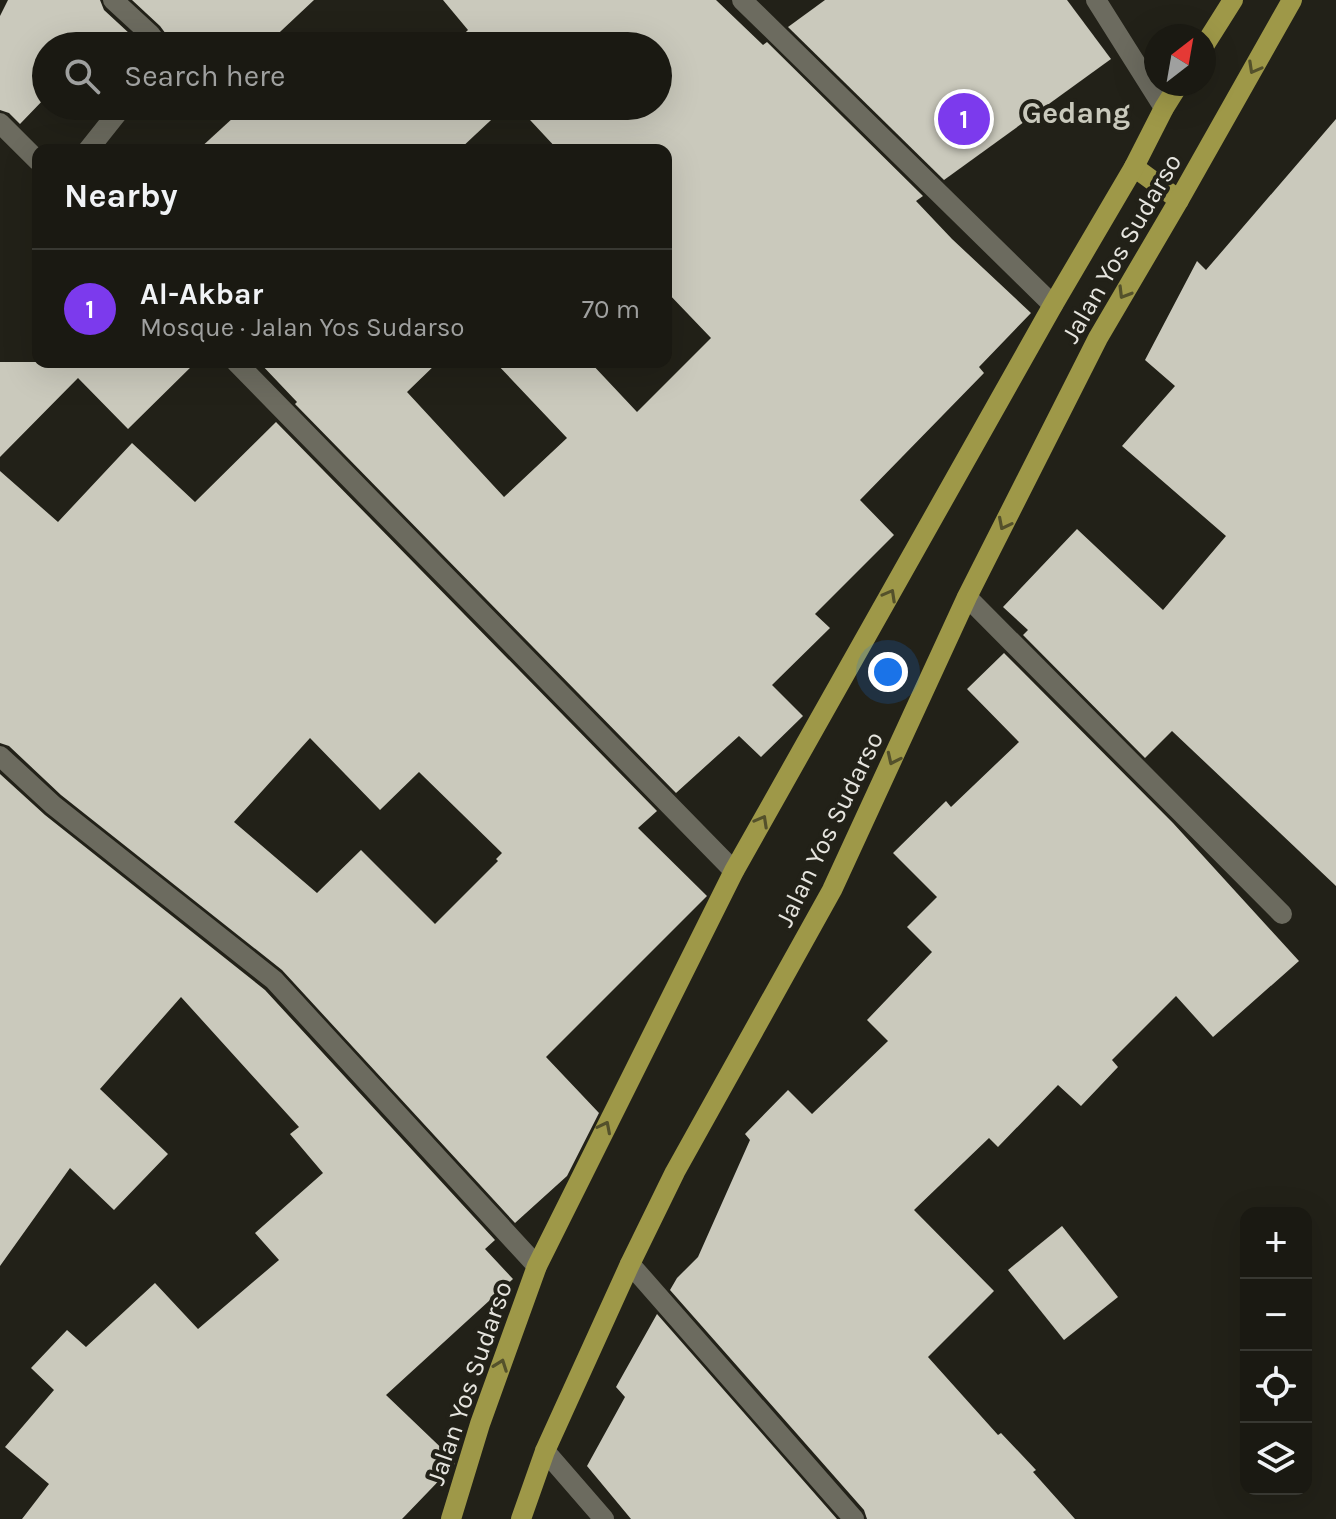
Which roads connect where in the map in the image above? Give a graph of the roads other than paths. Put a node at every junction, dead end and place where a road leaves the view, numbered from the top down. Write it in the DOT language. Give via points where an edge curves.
graph roads {
  1 [pos="113,0"];
  2 [pos="742,0"];
  3 [pos="1096,0"];
  4 [pos="1233,0"];
  5 [pos="1292,0"];
  6 [pos="1216,27"];
  7 [pos="148,32"];
  8 [pos="1172,96"];
  9 [pos="1164,108"];
  10 [pos="112,120"];
  11 [pos="0,123"];
  12 [pos="93,144"];
  13 [pos="32,155"];
  14 [pos="1134,167"];
  15 [pos="1179,200"];
  16 [pos="1053,305"];
  17 [pos="242,368"];
  18 [pos="967,597"];
  19 [pos="0,756"];
  20 [pos="734,871"];
  21 [pos="1282,914"];
  22 [pos="630,1264"];
  23 [pos="537,1266"];
  24 [pos="545,1451"];
  25 [pos="451,1519"];
  26 [pos="521,1519"];
  27 [pos="604,1519"];
  28 [pos="854,1519"];
  1 -- 7 [label="street"];
  2 -- 16 [label="street"];
  3 -- 9 [label="street"];
  4 -- 6 [label="main road"];
  5 -- 15 [label="main road, Jalan Yos Sudarso, one-way"];
  8 -- 9 [label="main road, Jalan Yos Sudarso"];
  9 -- 14 [label="main road, Jalan Yos Sudarso"];
  10 -- 12 [label="street"];
  11 -- 13 [label="street"];
  14 -- 15 [label="main road"];
  14 -- 16 [label="main road, Jalan Yos Sudarso"];
  15 -- 18 [label="main road, Jalan Yos Sudarso, one-way" via="1098,338"];
  20 -- 16 [label="main road, Jalan Yos Sudarso, one-way"];
  17 -- 20 [label="street"];
  18 -- 21 [label="street"];
  18 -- 22 [label="main road, Jalan Yos Sudarso, one-way" via="832,890 675,1172"];
  19 -- 23 [label="street" via="53,805 274,980"];
  23 -- 20 [label="main road, Jalan Yos Sudarso, one-way"];
  22 -- 24 [label="main road, Jalan Yos Sudarso"];
  22 -- 28 [label="street"];
  25 -- 23 [label="main road, Jalan Yos Sudarso, one-way"];
  24 -- 26 [label="main road, Jalan Yos Sudarso"];
  24 -- 27 [label="street"];
}
